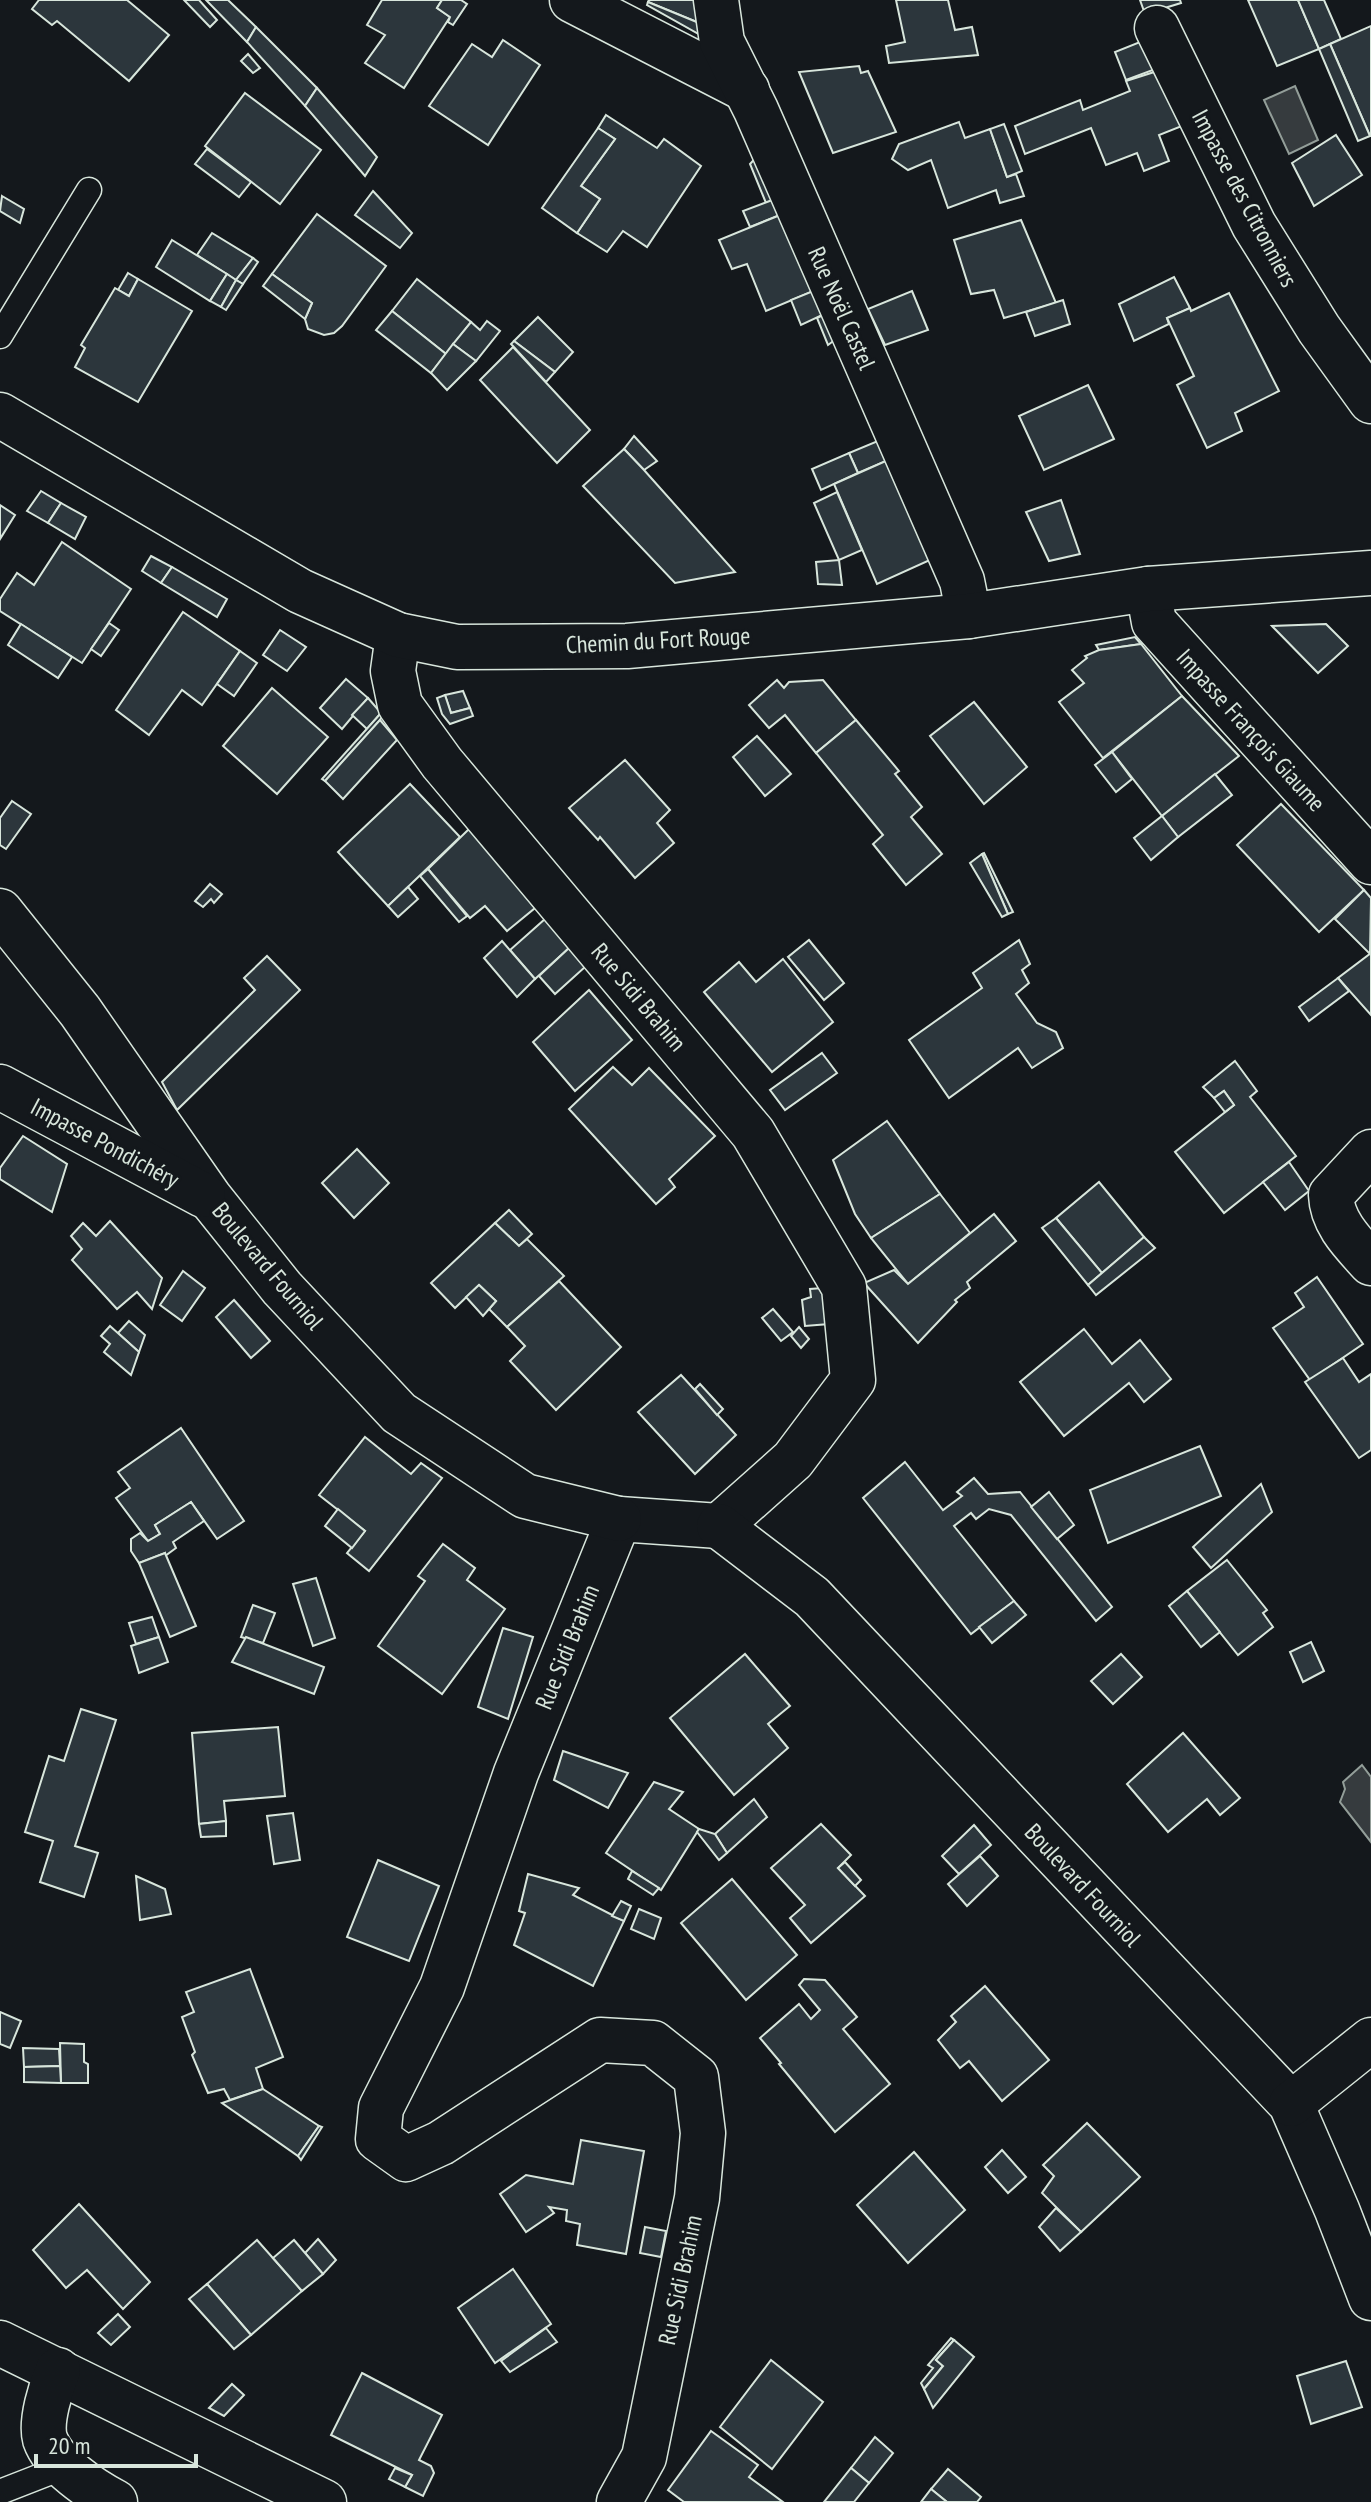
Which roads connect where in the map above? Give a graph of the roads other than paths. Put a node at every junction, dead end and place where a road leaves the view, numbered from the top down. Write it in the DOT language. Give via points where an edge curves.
graph roads {
  1 [pos="572,0"];
  2 [pos="716,0"];
  3 [pos="1157,28"];
  4 [pos="747,90"];
  5 [pos="89,190"];
  6 [pos="0,336"];
  7 [pos="1371,401"];
  8 [pos="0,415"];
  9 [pos="1371,573"];
  10 [pos="1148,589"];
  11 [pos="969,616"];
  12 [pos="398,635"];
  13 [pos="1371,862"];
  14 [pos="0,911"];
  15 [pos="0,1087"];
  16 [pos="1371,1152"];
  17 [pos="210,1198"];
  18 [pos="1371,1263"];
  19 [pos="619,1519"];
  20 [pos="719,1526"];
  21 [pos="1371,2040"];
  22 [pos="1291,2104"];
  23 [pos="1371,2298"];
  24 [pos="0,2343"];
  25 [pos="58,2370"];
  26 [pos="64,2467"];
  27 [pos="0,2492"];
  28 [pos="115,2502"];
  29 [pos="324,2502"];
  30 [pos="619,2502"];
  1 -- 4 [label="street"];
  2 -- 4 [label="street, Rue Noël Castel" via="722,42"];
  3 -- 7 [label="street, Impasse des Citronniers" via="1254,225"];
  4 -- 11 [label="street, Rue Noël Castel" via="962,581"];
  5 -- 6 [label="lane"];
  8 -- 12 [label="street, Chemin du Fort Rouge" via="300,591"];
  9 -- 10 [label="street, Chemin du Fort Rouge"];
  10 -- 11 [label="street, Chemin du Fort Rouge"];
  10 -- 13 [label="street, Impasse François Giaume" via="1154,622"];
  11 -- 12 [label="street, Chemin du Fort Rouge" via="627,646 457,647"];
  12 -- 20 [label="street, Rue Sidi Brahim" via="393,671 400,705 442,763 753,1133 844,1287 853,1380 793,1460"];
  14 -- 17 [label="street, Boulevard Fourniol" via="80,1011"];
  15 -- 17 [label="street, Impasse Pondichéry"];
  16 -- 18 [label="street" via="1331,1195 1332,1210"];
  17 -- 19 [label="street, Boulevard Fourniol" via="282,1288 399,1413 525,1496"];
  19 -- 20 [label="street"];
  19 -- 30 [label="street, Rue Sidi Brahim" via="516,1773 442,1987 381,2108 378,2139 406,2159 441,2143 600,2040 653,2043 696,2077 703,2133 697,2198 644,2457"];
  20 -- 22 [label="street, Boulevard Fourniol" via="812,1597"];
  21 -- 22 [label="street"];
  22 -- 23 [label="street, Boulevard Fourniol"];
  24 -- 25 [label="street"];
  25 -- 26 [label="street" via="48,2397 45,2438"];
  25 -- 29 [label="street"];
  26 -- 27 [label="lane"];
  26 -- 28 [label="street"];
}
